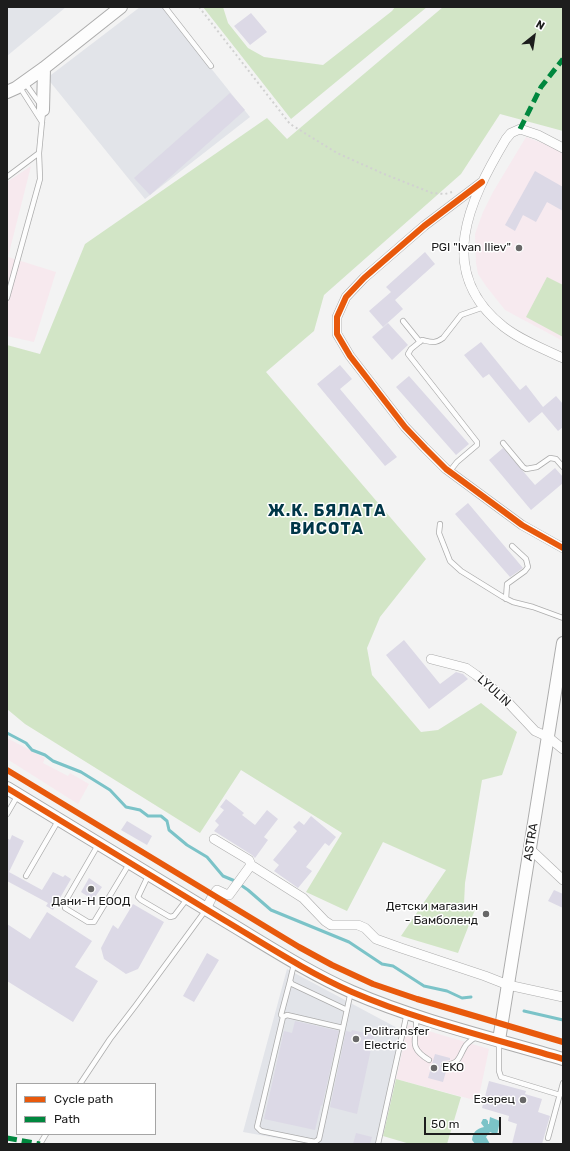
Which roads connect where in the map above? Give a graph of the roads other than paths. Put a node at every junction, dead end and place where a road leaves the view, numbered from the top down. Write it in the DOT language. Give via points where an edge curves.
graph roads {
  1 [pos="121,7"];
  2 [pos="166,7"];
  3 [pos="211,66"];
  4 [pos="44,68"];
  5 [pos="17,87"];
  6 [pos="7,100"];
  7 [pos="42,116"];
  8 [pos="563,148"];
  9 [pos="39,153"];
  10 [pos="7,177"];
  11 [pos="482,182"];
  12 [pos="7,298"];
  13 [pos="484,307"];
  14 [pos="403,321"];
  15 [pos="420,342"];
  16 [pos="563,358"];
  17 [pos="503,443"];
  18 [pos="563,467"];
  19 [pos="450,472"];
  20 [pos="440,524"];
  21 [pos="512,546"];
  22 [pos="563,548"];
  23 [pos="506,599"];
  24 [pos="563,618"];
  25 [pos="563,644"];
  26 [pos="431,659"];
  27 [pos="560,673"];
  28 [pos="548,736"];
  29 [pos="563,749"];
  30 [pos="10,791"];
  31 [pos="7,814"];
  32 [pos="59,820"];
  33 [pos="214,839"];
  34 [pos="98,844"];
  35 [pos="530,849"];
  36 [pos="130,863"];
  37 [pos="251,865"];
  38 [pos="148,874"];
  39 [pos="26,876"];
  40 [pos="563,880"];
  41 [pos="188,898"];
  42 [pos="206,909"];
  43 [pos="294,962"];
  44 [pos="290,981"];
  45 [pos="508,985"];
  46 [pos="351,991"];
  47 [pos="563,997"];
  48 [pos="347,1010"];
  49 [pos="411,1015"];
  50 [pos="283,1017"];
  51 [pos="343,1028"];
  52 [pos="479,1035"];
  53 [pos="499,1040"];
  54 [pos="563,1059"];
  55 [pos="429,1060"];
  56 [pos="444,1065"];
  57 [pos="81,1083"];
  58 [pos="563,1083"];
  59 [pos="560,1095"];
  60 [pos="45,1135"];
  61 [pos="548,1138"];
  62 [pos="40,1144"];
  63 [pos="378,1144"];
  1 -- 4 [label="street"];
  2 -- 3 [label="lane"];
  4 -- 5 [label="street"];
  4 -- 7 [label="street"];
  5 -- 6 [label="street"];
  5 -- 7 [label="lane"];
  5 -- 7 [label="lane" via="40,105"];
  7 -- 9 [label="lane"];
  8 -- 11 [label="street" via="520,129 506,139"];
  9 -- 10 [label="lane"];
  9 -- 12 [label="lane" via="40,179"];
  11 -- 13 [label="street" via="466,228 463,259 469,284"];
  11 -- 19 [label="street" via="424,226 364,278 346,297 336,325 337,334 350,356 405,426"];
  13 -- 15 [label="lane" via="461,315 440,341"];
  13 -- 16 [label="street" via="505,328"];
  14 -- 15 [label="lane"];
  15 -- 19 [label="lane" via="408,354 477,442 477,445 457,462"];
  17 -- 18 [label="lane" via="526,469 537,467 550,458 556,459"];
  19 -- 22 [label="street" via="522,525"];
  20 -- 23 [label="lane" via="439,533 450,561"];
  21 -- 23 [label="lane" via="526,559 528,567 507,584"];
  23 -- 24 [label="lane"];
  25 -- 27 [label="street, ASTRA"];
  26 -- 28 [label="street, LYULIN" via="471,671 503,697 535,731"];
  27 -- 28 [label="street, ASTRA"];
  28 -- 29 [label="street, LYULIN"];
  28 -- 35 [label="street, ASTRA"];
  30 -- 31 [label="lane"];
  30 -- 32 [label="street"];
  32 -- 34 [label="street"];
  32 -- 39 [label="lane"];
  33 -- 37 [label="street" via="250,860"];
  34 -- 36 [label="street"];
  34 -- 36 [label="lane" via="65,908 88,922 94,922"];
  35 -- 40 [label="street"];
  35 -- 45 [label="street, ASTRA"];
  36 -- 38 [label="street"];
  37 -- 42 [label="street" via="229,895 217,890"];
  37 -- 45 [label="street" via="303,898 331,925 358,925 376,938"];
  38 -- 41 [label="street"];
  38 -- 41 [label="lane" via="138,897 141,900 170,917 174,916"];
  41 -- 42 [label="street"];
  42 -- 43 [label="street"];
  42 -- 57 [label="lane"];
  43 -- 44 [label="lane"];
  43 -- 46 [label="street"];
  44 -- 48 [label="lane"];
  44 -- 50 [label="lane" via="281,1015"];
  45 -- 47 [label="street"];
  45 -- 53 [label="street, ASTRA"];
  46 -- 48 [label="lane"];
  46 -- 49 [label="street"];
  48 -- 51 [label="lane"];
  49 -- 52 [label="street"];
  49 -- 55 [label="lane" via="417,1029 415,1046 419,1053"];
  49 -- 63 [label="lane"];
  50 -- 51 [label="lane" via="287,1015"];
  50 -- 51 [label="lane" via="257,1127 261,1131 315,1142 319,1139"];
  52 -- 53 [label="street"];
  52 -- 56 [label="lane" via="470,1041 456,1062"];
  53 -- 54 [label="street"];
  53 -- 59 [label="lane" via="501,1076"];
  58 -- 59 [label="lane"];
  59 -- 61 [label="lane"];
  60 -- 62 [label="lane"];
}
